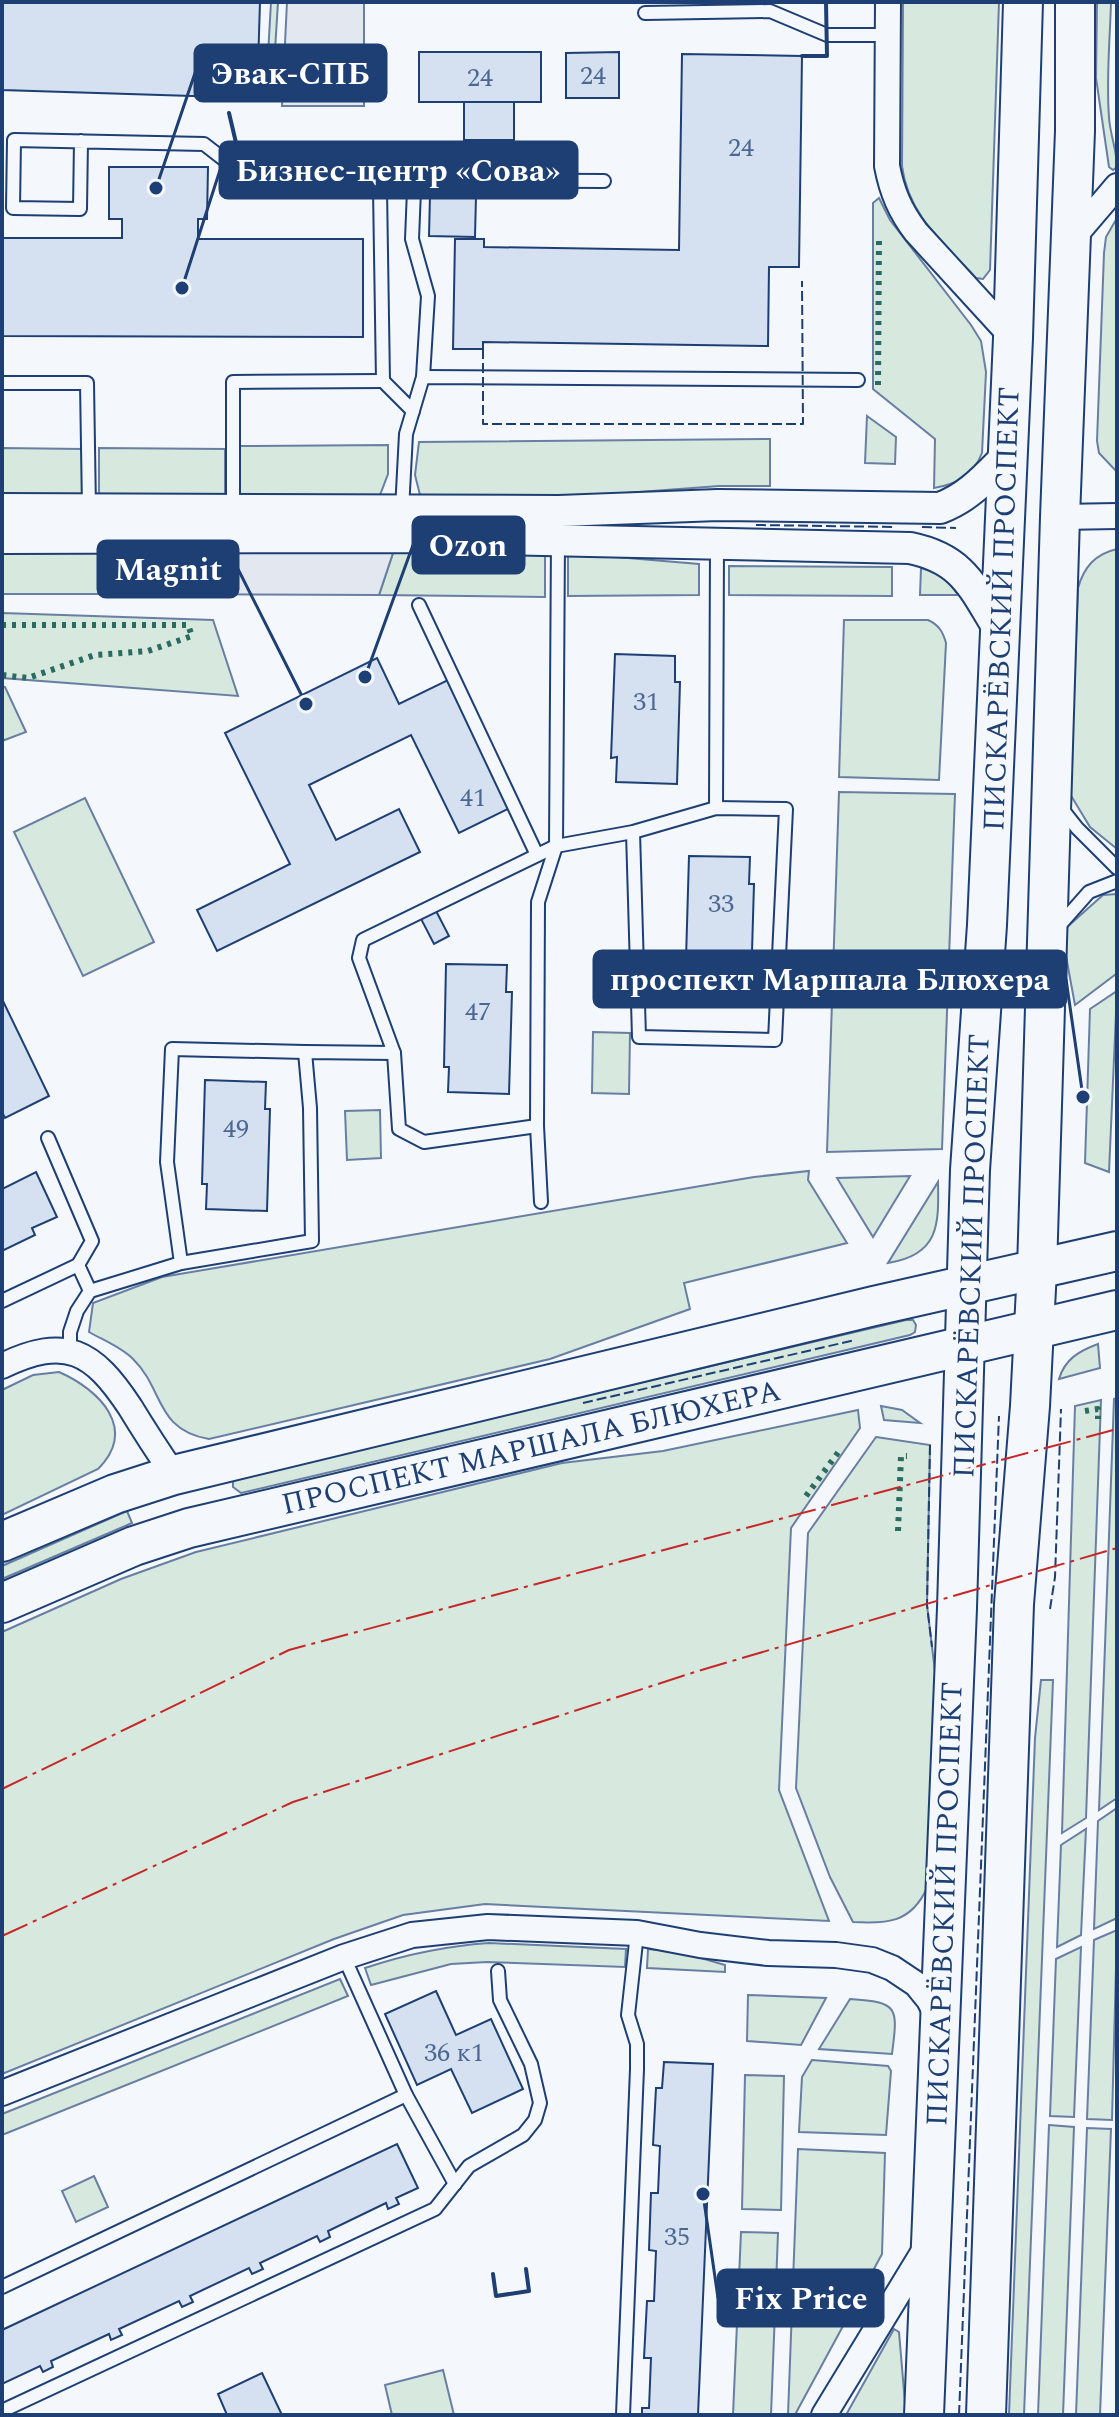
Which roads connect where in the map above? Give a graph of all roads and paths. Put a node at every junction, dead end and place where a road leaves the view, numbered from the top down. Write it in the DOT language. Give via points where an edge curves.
graph roads {
  1 [pos="888,2"];
  2 [pos="1023,2"];
  3 [pos="1075,2"];
  4 [pos="645,13"];
  5 [pos="888,35"];
  6 [pos="81,141"];
  7 [pos="604,181"];
  8 [pos="1117,186"];
  9 [pos="1071,240"];
  10 [pos="1013,338"];
  11 [pos="423,377"];
  12 [pos="858,380"];
  13 [pos="383,381"];
  14 [pos="2,383"];
  15 [pos="413,411"];
  16 [pos="1007,456"];
  17 [pos="2,509"];
  18 [pos="89,509"];
  19 [pos="233,509"];
  20 [pos="1117,516"];
  21 [pos="1060,517"];
  22 [pos="401,523"];
  23 [pos="558,525"];
  24 [pos="2,538"];
  25 [pos="717,545"];
  26 [pos="419,605"];
  27 [pos="1000,631"];
  28 [pos="1052,794"];
  29 [pos="716,808"];
  30 [pos="633,832"];
  31 [pos="556,846"];
  32 [pos="537,855"];
  33 [pos="1117,868"];
  34 [pos="1117,881"];
  35 [pos="1047,942"];
  36 [pos="305,1052"];
  37 [pos="394,1053"];
  38 [pos="537,1126"];
  39 [pos="48,1138"];
  40 [pos="541,1202"];
  41 [pos="1117,1251"];
  42 [pos="181,1263"];
  43 [pos="78,1265"];
  44 [pos="1037,1269"];
  45 [pos="968,1284"];
  46 [pos="90,1291"];
  47 [pos="2,1301"];
  48 [pos="1117,1310"];
  49 [pos="1033,1329"];
  50 [pos="966,1345"];
  51 [pos="70,1351"];
  52 [pos="2,1366"];
  53 [pos="174,1475"];
  54 [pos="189,1528"];
  55 [pos="2,1542"];
  56 [pos="2,1603"];
  57 [pos="637,1933"];
  58 [pos="344,1957"];
  59 [pos="498,1971"];
  60 [pos="939,2020"];
  61 [pos="2,2093"];
  62 [pos="406,2095"];
  63 [pos="455,2184"];
  64 [pos="930,2241"];
  65 [pos="2,2287"];
  66 [pos="2,2411"];
  67 [pos="623,2415"];
  68 [pos="824,2415"];
  69 [pos="924,2415"];
  70 [pos="986,2415"];
  1 -- 5 [label="street"];
  2 -- 10 [label="main road, ПИСКАРЁВСКИЙ ПРОСПЕКТ"];
  3 -- 9 [label="main road, ПИСКАРЁВСКИЙ ПРОСПЕКТ"];
  4 -- 5 [label="lane" via="770,11 827,35"];
  5 -- 10 [label="street" via="891,189 916,232"];
  6 -- 6 [label="lane" via="14,140 13,208 80,209"];
  6 -- 13 [label="lane" via="204,144 262,189 380,189"];
  7 -- 11 [label="lane" via="418,184 412,239 428,296"];
  8 -- 9 [label="street"];
  9 -- 21 [label="main road, ПИСКАРЁВСКИЙ ПРОСПЕКТ"];
  10 -- 16 [label="main road, ПИСКАРЁВСКИЙ ПРОСПЕКТ"];
  11 -- 12 [label="lane"];
  11 -- 15 [label="lane"];
  13 -- 15 [label="lane"];
  13 -- 19 [label="lane" via="233,382"];
  14 -- 18 [label="lane" via="87,383"];
  15 -- 22 [label="lane" via="406,434"];
  16 -- 23 [label="street" via="973,490 940,508 718,505"];
  16 -- 27 [label="main road, ПИСКАРЁВСКИЙ ПРОСПЕКТ"];
  17 -- 18 [label="street"];
  18 -- 19 [label="street"];
  19 -- 22 [label="street"];
  20 -- 21 [label="street"];
  21 -- 28 [label="main road, ПИСКАРЁВСКИЙ ПРОСПЕКТ"];
  22 -- 23 [label="street"];
  22 -- 24 [label="street"];
  23 -- 25 [label="street"];
  23 -- 31 [label="lane"];
  25 -- 27 [label="street" via="932,552 960,570"];
  25 -- 29 [label="lane"];
  26 -- 32 [label="lane"];
  27 -- 45 [label="main road, ПИСКАРЁВСКИЙ ПРОСПЕКТ"];
  28 -- 33 [label="lane"];
  28 -- 35 [label="main road, ПИСКАРЁВСКИЙ ПРОСПЕКТ"];
  29 -- 30 [label="lane"];
  29 -- 30 [label="lane" via="786,809 775,1040 639,1037"];
  30 -- 31 [label="lane"];
  31 -- 32 [label="lane"];
  31 -- 38 [label="lane" via="538,902"];
  32 -- 37 [label="lane" via="363,940 359,958"];
  34 -- 35 [label="lane" via="1089,892"];
  35 -- 44 [label="main road, ПИСКАРЁВСКИЙ ПРОСПЕКТ"];
  36 -- 37 [label="lane"];
  36 -- 42 [label="lane" via="312,1241"];
  36 -- 42 [label="lane" via="172,1049 167,1162"];
  37 -- 38 [label="lane" via="399,1129 424,1142"];
  38 -- 40 [label="lane"];
  39 -- 43 [label="lane" via="92,1241"];
  41 -- 44 [label="main road, ПРОСПЕКТ МАРШАЛА БЛЮХЕРА"];
  42 -- 46 [label="lane"];
  43 -- 46 [label="lane"];
  43 -- 47 [label="lane"];
  44 -- 45 [label="main road, ПРОСПЕКТ МАРШАЛА БЛЮХЕРА"];
  44 -- 49 [label="main road, ПИСКАРЁВСКИЙ ПРОСПЕКТ"];
  45 -- 50 [label="main road, ПИСКАРЁВСКИЙ ПРОСПЕКТ"];
  45 -- 53 [label="main road, ПРОСПЕКТ МАРШАЛА БЛЮХЕРА"];
  46 -- 51 [label="lane" via="70,1332"];
  48 -- 49 [label="main road, ПРОСПЕКТ МАРШАЛА БЛЮХЕРА"];
  49 -- 50 [label="main road, ПРОСПЕКТ МАРШАЛА БЛЮХЕРА"];
  49 -- 70 [label="main road, ПИСКАРЁВСКИЙ ПРОСПЕКТ" via="1014,1604"];
  50 -- 54 [label="main road, ПРОСПЕКТ МАРШАЛА БЛЮХЕРА"];
  50 -- 60 [label="main road, ПИСКАРЁВСКИЙ ПРОСПЕКТ"];
  51 -- 52 [label="street" via="52,1349"];
  51 -- 53 [label="street" via="111,1378"];
  53 -- 54 [label="main road"];
  53 -- 55 [label="main road, ПРОСПЕКТ МАРШАЛА БЛЮХЕРА"];
  54 -- 56 [label="main road, ПРОСПЕКТ МАРШАЛА БЛЮХЕРА"];
  57 -- 58 [label="street" via="488,1927 412,1935"];
  57 -- 60 [label="street" via="768,1953 872,1960 916,1984"];
  57 -- 67 [label="lane" via="628,2015 637,2044 637,2069"];
  58 -- 61 [label="street"];
  58 -- 62 [label="lane"];
  59 -- 63 [label="lane" via="500,2000 531,2064 540,2103 523,2135 469,2166"];
  60 -- 64 [label="main road, ПИСКАРЁВСКИЙ ПРОСПЕКТ"];
  62 -- 63 [label="lane"];
  62 -- 65 [label="lane"];
  63 -- 66 [label="lane" via="435,2209"];
  64 -- 68 [label="street"];
  64 -- 69 [label="main road, ПИСКАРЁВСКИЙ ПРОСПЕКТ"];
}
